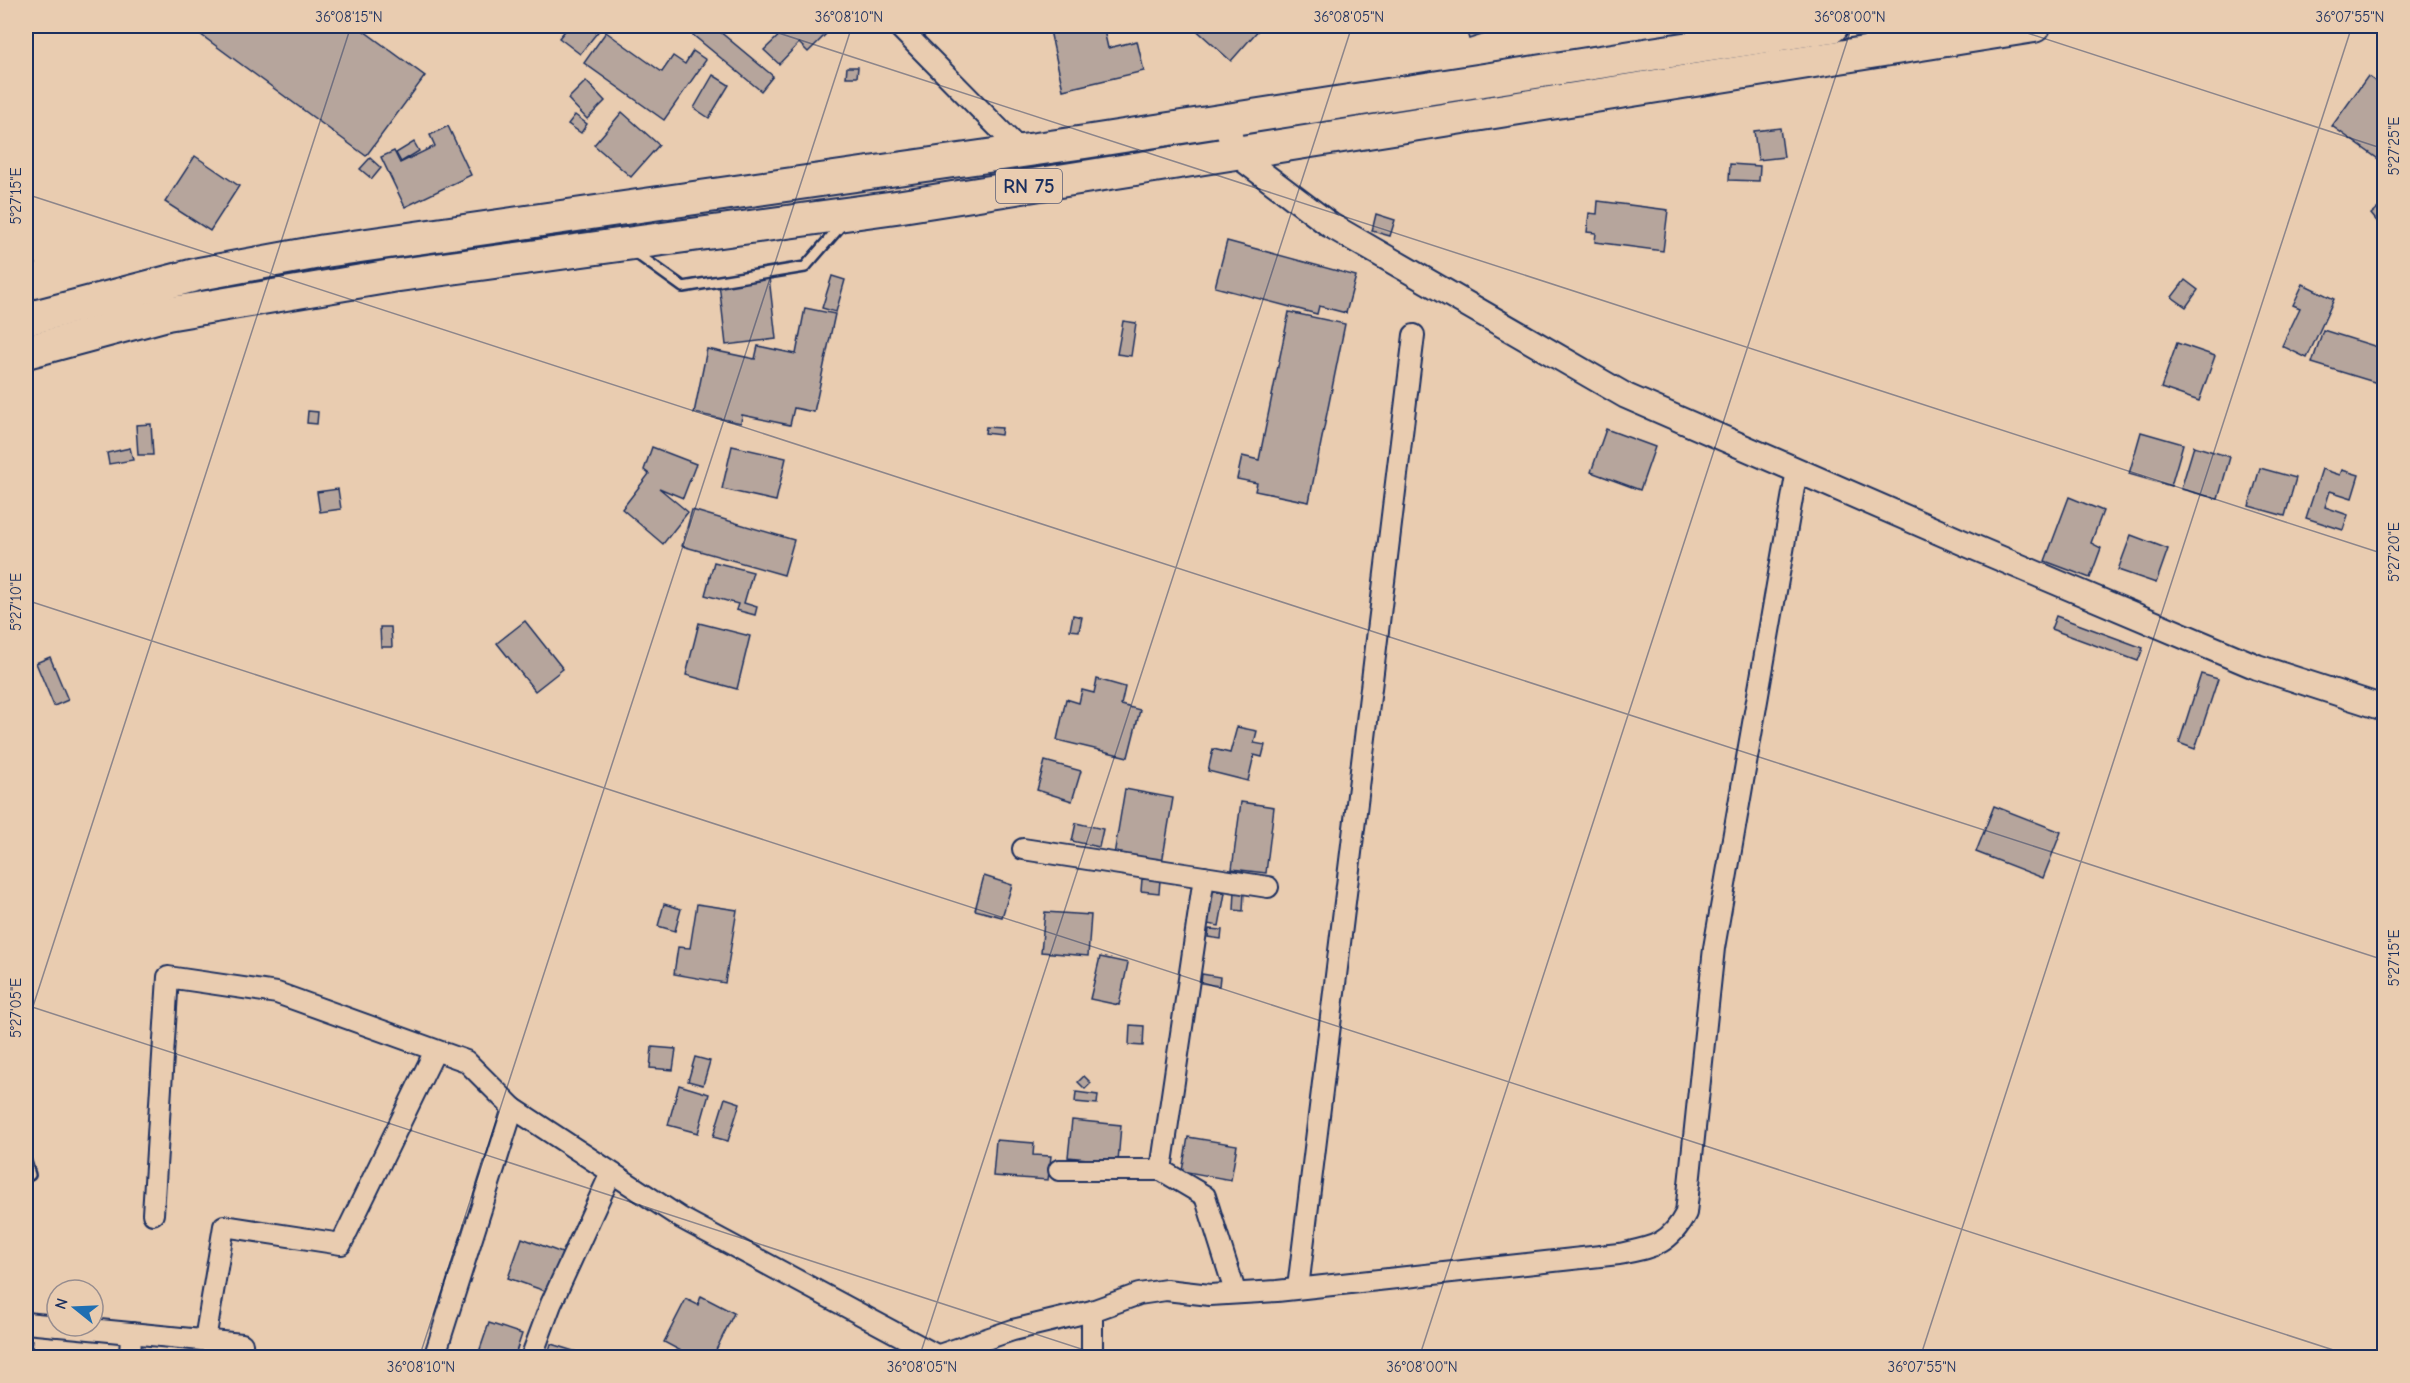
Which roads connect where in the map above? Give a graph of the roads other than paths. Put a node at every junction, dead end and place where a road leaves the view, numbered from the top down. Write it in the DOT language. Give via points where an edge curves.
graph roads {
  1 [pos="898,26"];
  2 [pos="1832,26"];
  3 [pos="2034,26"];
  4 [pos="1225,120"];
  5 [pos="1021,151"];
  6 [pos="1235,153"];
  7 [pos="852,213"];
  8 [pos="623,244"];
  9 [pos="26,319"];
  10 [pos="1414,335"];
  11 [pos="26,352"];
  12 [pos="1797,470"];
  13 [pos="2385,708"];
  14 [pos="1023,849"];
  15 [pos="1203,877"];
  16 [pos="1268,887"];
  17 [pos="435,1051"];
  18 [pos="513,1108"];
  19 [pos="26,1162"];
  20 [pos="1059,1170"];
  21 [pos="1161,1170"];
  22 [pos="611,1173"];
  23 [pos="30,1175"];
  24 [pos="153,1214"];
  25 [pos="1233,1285"];
  26 [pos="1298,1288"];
  27 [pos="1092,1311"];
  28 [pos="26,1323"];
  29 [pos="45,1325"];
  30 [pos="105,1331"];
  31 [pos="131,1333"];
  32 [pos="205,1340"];
  33 [pos="936,1357"];
  34 [pos="130,1358"];
  35 [pos="243,1358"];
  36 [pos="434,1358"];
  37 [pos="531,1358"];
  38 [pos="1092,1358"];
  1 -- 5 [label="street"];
  2 -- 4 [label="highway, RN 75"];
  3 -- 6 [label="highway, RN 75"];
  4 -- 5 [label="highway, RN 75"];
  4 -- 6 [label="street"];
  5 -- 9 [label="highway, RN 75" via="325,252 200,274"];
  6 -- 7 [label="highway, RN 75"];
  6 -- 12 [label="street" via="1330,225 1626,396"];
  7 -- 8 [label="highway, RN 75"];
  7 -- 8 [label="lane" via="805,267 683,286"];
  8 -- 11 [label="highway, RN 75" via="392,276 167,314"];
  10 -- 26 [label="street"];
  12 -- 13 [label="street" via="2257,667"];
  12 -- 26 [label="street" via="1714,948 1686,1214 1677,1230 1651,1247 1619,1254"];
  14 -- 15 [label="street"];
  15 -- 16 [label="street"];
  15 -- 21 [label="street"];
  17 -- 18 [label="street" via="466,1061"];
  17 -- 24 [label="street" via="277,993 168,976"];
  17 -- 32 [label="street" via="341,1244 224,1226"];
  18 -- 22 [label="street"];
  18 -- 36 [label="street"];
  19 -- 23 [label="lane"];
  20 -- 21 [label="street"];
  21 -- 25 [label="street" via="1205,1196"];
  22 -- 33 [label="street" via="681,1218"];
  22 -- 37 [label="street"];
  26 -- 27 [label="street" via="1210,1295 1166,1290 1139,1294"];
  27 -- 33 [label="street" via="1013,1330"];
  27 -- 38 [label="street"];
  28 -- 29 [label="street"];
  30 -- 31 [label="street"];
  31 -- 32 [label="street"];
  31 -- 34 [label="street"];
  32 -- 35 [label="street" via="243,1344"];
}
